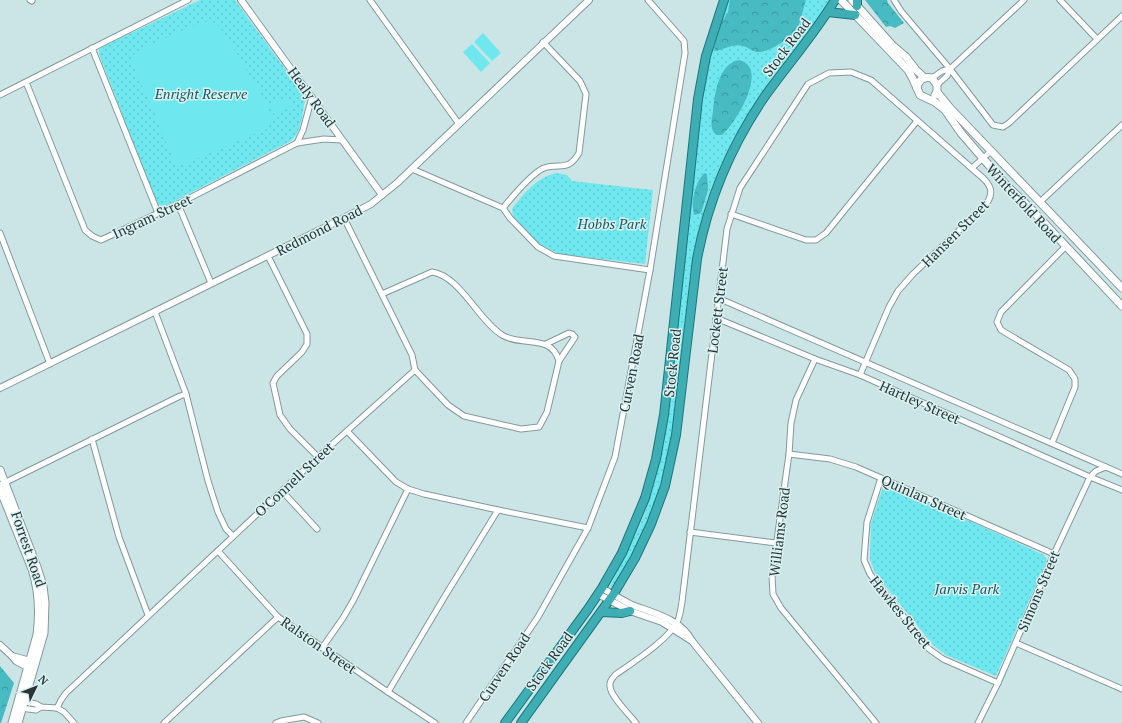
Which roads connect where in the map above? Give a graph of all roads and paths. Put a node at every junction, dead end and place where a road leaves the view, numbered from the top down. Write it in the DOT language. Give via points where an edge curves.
graph roads {
  1 [pos="188,0"];
  2 [pos="241,0"];
  3 [pos="370,0"];
  4 [pos="648,0"];
  5 [pos="724,0"];
  6 [pos="835,0"];
  7 [pos="841,0"];
  8 [pos="894,0"];
  9 [pos="1024,0"];
  10 [pos="1060,0"];
  11 [pos="585,1"];
  12 [pos="855,2"];
  13 [pos="828,12"];
  14 [pos="855,15"];
  15 [pos="1122,16"];
  16 [pos="1097,39"];
  17 [pos="543,42"];
  18 [pos="92,48"];
  19 [pos="950,69"];
  20 [pos="928,78"];
  21 [pos="871,80"];
  22 [pos="26,82"];
  23 [pos="917,88"];
  24 [pos="937,88"];
  25 [pos="0,94"];
  26 [pos="312,97"];
  27 [pos="928,99"];
  28 [pos="917,121"];
  29 [pos="459,124"];
  30 [pos="1122,125"];
  31 [pos="342,140"];
  32 [pos="297,143"];
  33 [pos="991,152"];
  34 [pos="983,159"];
  35 [pos="972,168"];
  36 [pos="412,169"];
  37 [pos="382,195"];
  38 [pos="1040,202"];
  39 [pos="178,204"];
  40 [pos="503,208"];
  41 [pos="158,213"];
  42 [pos="731,214"];
  43 [pos="344,218"];
  44 [pos="0,233"];
  45 [pos="1065,247"];
  46 [pos="268,256"];
  47 [pos="650,270"];
  48 [pos="211,283"];
  49 [pos="1122,288"];
  50 [pos="382,294"];
  51 [pos="718,298"];
  52 [pos="1122,306"];
  53 [pos="155,312"];
  54 [pos="716,318"];
  55 [pos="546,344"];
  56 [pos="814,359"];
  57 [pos="559,361"];
  58 [pos="865,362"];
  59 [pos="50,364"];
  60 [pos="415,370"];
  61 [pos="860,375"];
  62 [pos="0,388"];
  63 [pos="186,394"];
  64 [pos="347,431"];
  65 [pos="92,439"];
  66 [pos="1052,443"];
  67 [pos="789,454"];
  68 [pos="318,457"];
  69 [pos="1106,467"];
  70 [pos="0,470"];
  71 [pos="1122,474"];
  72 [pos="1090,477"];
  73 [pos="881,478"];
  74 [pos="3,484"];
  75 [pos="0,489"];
  76 [pos="408,489"];
  77 [pos="1122,490"];
  78 [pos="282,491"];
  79 [pos="498,510"];
  80 [pos="588,528"];
  81 [pos="318,529"];
  82 [pos="690,532"];
  83 [pos="233,536"];
  84 [pos="776,543"];
  85 [pos="218,551"];
  86 [pos="1054,554"];
  87 [pos="600,591"];
  88 [pos="611,598"];
  89 [pos="630,611"];
  90 [pos="601,612"];
  91 [pos="148,615"];
  92 [pos="278,617"];
  93 [pos="674,626"];
  94 [pos="1016,643"];
  95 [pos="0,645"];
  96 [pos="322,648"];
  97 [pos="32,665"];
  98 [pos="998,683"];
  99 [pos="1122,689"];
  100 [pos="388,692"];
  101 [pos="20,705"];
  102 [pos="58,708"];
  103 [pos="435,722"];
  104 [pos="12,723"];
  105 [pos="18,723"];
  106 [pos="74,723"];
  107 [pos="164,723"];
  108 [pos="276,723"];
  109 [pos="318,723"];
  110 [pos="441,723"];
  111 [pos="466,723"];
  112 [pos="506,723"];
  113 [pos="520,723"];
  114 [pos="636,723"];
  115 [pos="758,723"];
  116 [pos="876,723"];
  117 [pos="979,723"];
  1 -- 18 [label="street"];
  2 -- 26 [label="street, Healy Road"];
  3 -- 29 [label="street"];
  4 -- 47 [label="street, Curven Road" via="684,41 685,53"];
  5 -- 87 [label="highway, Stock Road" via="706,56 698,99 667,389 657,452 639,516 622,554"];
  6 -- 13 [label="highway, Stock Road"];
  7 -- 14 [label="main road"];
  8 -- 19 [label="street"];
  9 -- 19 [label="street"];
  10 -- 16 [label="street"];
  11 -- 17 [label="street, Redmond Road"];
  12 -- 20 [label="main road" via="916,70"];
  13 -- 14 [label="highway"];
  13 -- 88 [label="highway, Stock Road" via="752,116 714,194 697,259 679,416 669,470 651,524 635,558"];
  14 -- 23 [label="main road" via="908,70"];
  15 -- 16 [label="street"];
  16 -- 19 [label="street" via="1003,127 993,125"];
  17 -- 29 [label="street, Redmond Road"];
  17 -- 40 [label="street" via="580,81 586,94 579,153 575,161 567,166 545,168 536,172"];
  18 -- 22 [label="street"];
  18 -- 41 [label="street"];
  19 -- 20 [label="street"];
  19 -- 24 [label="street"];
  20 -- 23 [label="main road" via="918,82"];
  20 -- 24 [label="main road"];
  21 -- 28 [label="street, Hansen Street"];
  21 -- 42 [label="street, Lockett Street" via="851,72 829,73 808,84 740,188"];
  22 -- 25 [label="street"];
  22 -- 41 [label="street, Ingram Street" via="85,230 101,240"];
  23 -- 27 [label="main road" via="920,95"];
  24 -- 27 [label="main road" via="934,97"];
  24 -- 33 [label="main road, Winterfold Road" via="950,108"];
  26 -- 31 [label="street, Healy Road"];
  26 -- 32 [label="street"];
  27 -- 34 [label="main road, Winterfold Road" via="945,110"];
  28 -- 35 [label="street, Hansen Street"];
  28 -- 42 [label="street" via="826,233 816,240 806,240"];
  29 -- 36 [label="street, Redmond Road"];
  30 -- 38 [label="street"];
  31 -- 32 [label="street, Ingram Street" via="324,139"];
  31 -- 37 [label="street, Healy Road"];
  32 -- 39 [label="street, Ingram Street"];
  33 -- 34 [label="street"];
  33 -- 38 [label="main road, Winterfold Road"];
  34 -- 35 [label="street"];
  34 -- 45 [label="main road, Winterfold Road"];
  35 -- 58 [label="street, Hansen Street" via="990,187 990,199 902,286"];
  36 -- 37 [label="street, Redmond Road"];
  36 -- 40 [label="street"];
  37 -- 43 [label="street, Redmond Road" via="371,204"];
  38 -- 49 [label="main road, Winterfold Road"];
  39 -- 41 [label="street, Ingram Street"];
  39 -- 48 [label="street"];
  40 -- 47 [label="street" via="538,248 554,256"];
  42 -- 51 [label="street, Lockett Street"];
  43 -- 46 [label="street, Redmond Road"];
  43 -- 50 [label="street"];
  44 -- 59 [label="street"];
  45 -- 52 [label="main road, Winterfold Road"];
  45 -- 66 [label="street" via="1001,312 997,322 1001,330 1069,370 1075,379 1075,387"];
  46 -- 48 [label="street, Redmond Road"];
  46 -- 68 [label="street" via="307,334 307,344 302,352 273,383 280,415"];
  47 -- 80 [label="street, Curven Road" via="615,457"];
  48 -- 53 [label="street, Redmond Road"];
  50 -- 55 [label="street" via="432,272 440,273 454,284 502,335"];
  50 -- 60 [label="street" via="412,355"];
  51 -- 54 [label="street, Lockett Street"];
  51 -- 58 [label="street, Hartley Street"];
  53 -- 59 [label="street, Redmond Road"];
  53 -- 63 [label="street"];
  54 -- 56 [label="street, Hartley Street"];
  54 -- 82 [label="street, Lockett Street"];
  55 -- 57 [label="street" via="557,353"];
  55 -- 57 [label="street" via="569,333 572,334 575,338"];
  56 -- 61 [label="street, Hartley Street"];
  56 -- 67 [label="street, Williams Road" via="796,400 791,423"];
  57 -- 60 [label="street" via="547,412 539,427 521,429 464,416 448,406"];
  58 -- 61 [label="street, Hansen Street"];
  58 -- 66 [label="street, Hartley Street"];
  59 -- 62 [label="street, Redmond Road"];
  60 -- 64 [label="street, O'Connell Street"];
  61 -- 72 [label="street, Hartley Street"];
  63 -- 65 [label="street"];
  63 -- 83 [label="street" via="218,512"];
  64 -- 68 [label="street, O'Connell Street"];
  64 -- 76 [label="street" via="396,482"];
  65 -- 74 [label="street"];
  65 -- 91 [label="street" via="120,537"];
  66 -- 69 [label="street, Hartley Street"];
  67 -- 73 [label="street, Quinlan Street" via="830,459 856,466"];
  67 -- 84 [label="street, Williams Road"];
  68 -- 78 [label="street, O'Connell Street"];
  69 -- 71 [label="street, Hartley Street"];
  69 -- 72 [label="street"];
  70 -- 74 [label="main road, Forrest Road"];
  72 -- 77 [label="street, Hartley Street"];
  72 -- 86 [label="street, Simons Street"];
  73 -- 86 [label="street, Quinlan Street"];
  73 -- 98 [label="street, Hawkes Street" via="867,522 864,560 870,574 929,649 943,659"];
  74 -- 97 [label="main road, Forrest Road" via="38,566 43,586 44,633"];
  75 -- 97 [label="main road, Forrest Road" via="30,564 39,599 39,622"];
  76 -- 79 [label="street"];
  76 -- 96 [label="street" via="354,599"];
  78 -- 81 [label="street"];
  78 -- 83 [label="street, O'Connell Street"];
  79 -- 80 [label="street"];
  79 -- 100 [label="street"];
  80 -- 111 [label="street, Curven Road" via="538,617"];
  82 -- 84 [label="street"];
  82 -- 93 [label="street, Lockett Street" via="682,602"];
  83 -- 85 [label="street, O'Connell Street"];
  84 -- 116 [label="street, Williams Road" via="772,576 773,594 781,608"];
  85 -- 91 [label="street, O'Connell Street"];
  85 -- 92 [label="street, Ralston Street"];
  86 -- 94 [label="street, Simons Street"];
  87 -- 88 [label="street"];
  87 -- 112 [label="highway, Stock Road"];
  88 -- 89 [label="street"];
  88 -- 90 [label="highway, Stock Road"];
  88 -- 93 [label="street"];
  89 -- 90 [label="highway"];
  89 -- 93 [label="street"];
  90 -- 113 [label="highway, Stock Road"];
  91 -- 102 [label="street, O'Connell Street" via="63,696"];
  92 -- 96 [label="street, Ralston Street"];
  92 -- 107 [label="street"];
  93 -- 114 [label="street" via="662,639 615,675 609,685 610,691"];
  93 -- 115 [label="street" via="692,641"];
  94 -- 98 [label="street, Simons Street"];
  94 -- 99 [label="street"];
  95 -- 97 [label="street" via="12,656"];
  96 -- 100 [label="street, Ralston Street"];
  97 -- 101 [label="main road, Forrest Road"];
  98 -- 117 [label="street, Simons Street"];
  100 -- 103 [label="street, Ralston Street"];
  101 -- 102 [label="street" via="36,704 41,707"];
  101 -- 104 [label="main road, Forrest Road"];
  101 -- 105 [label="main road, Forrest Road"];
  102 -- 106 [label="street"];
  103 -- 110 [label="street, Ralston Street"];
  108 -- 109 [label="street" via="304,717"];
}
